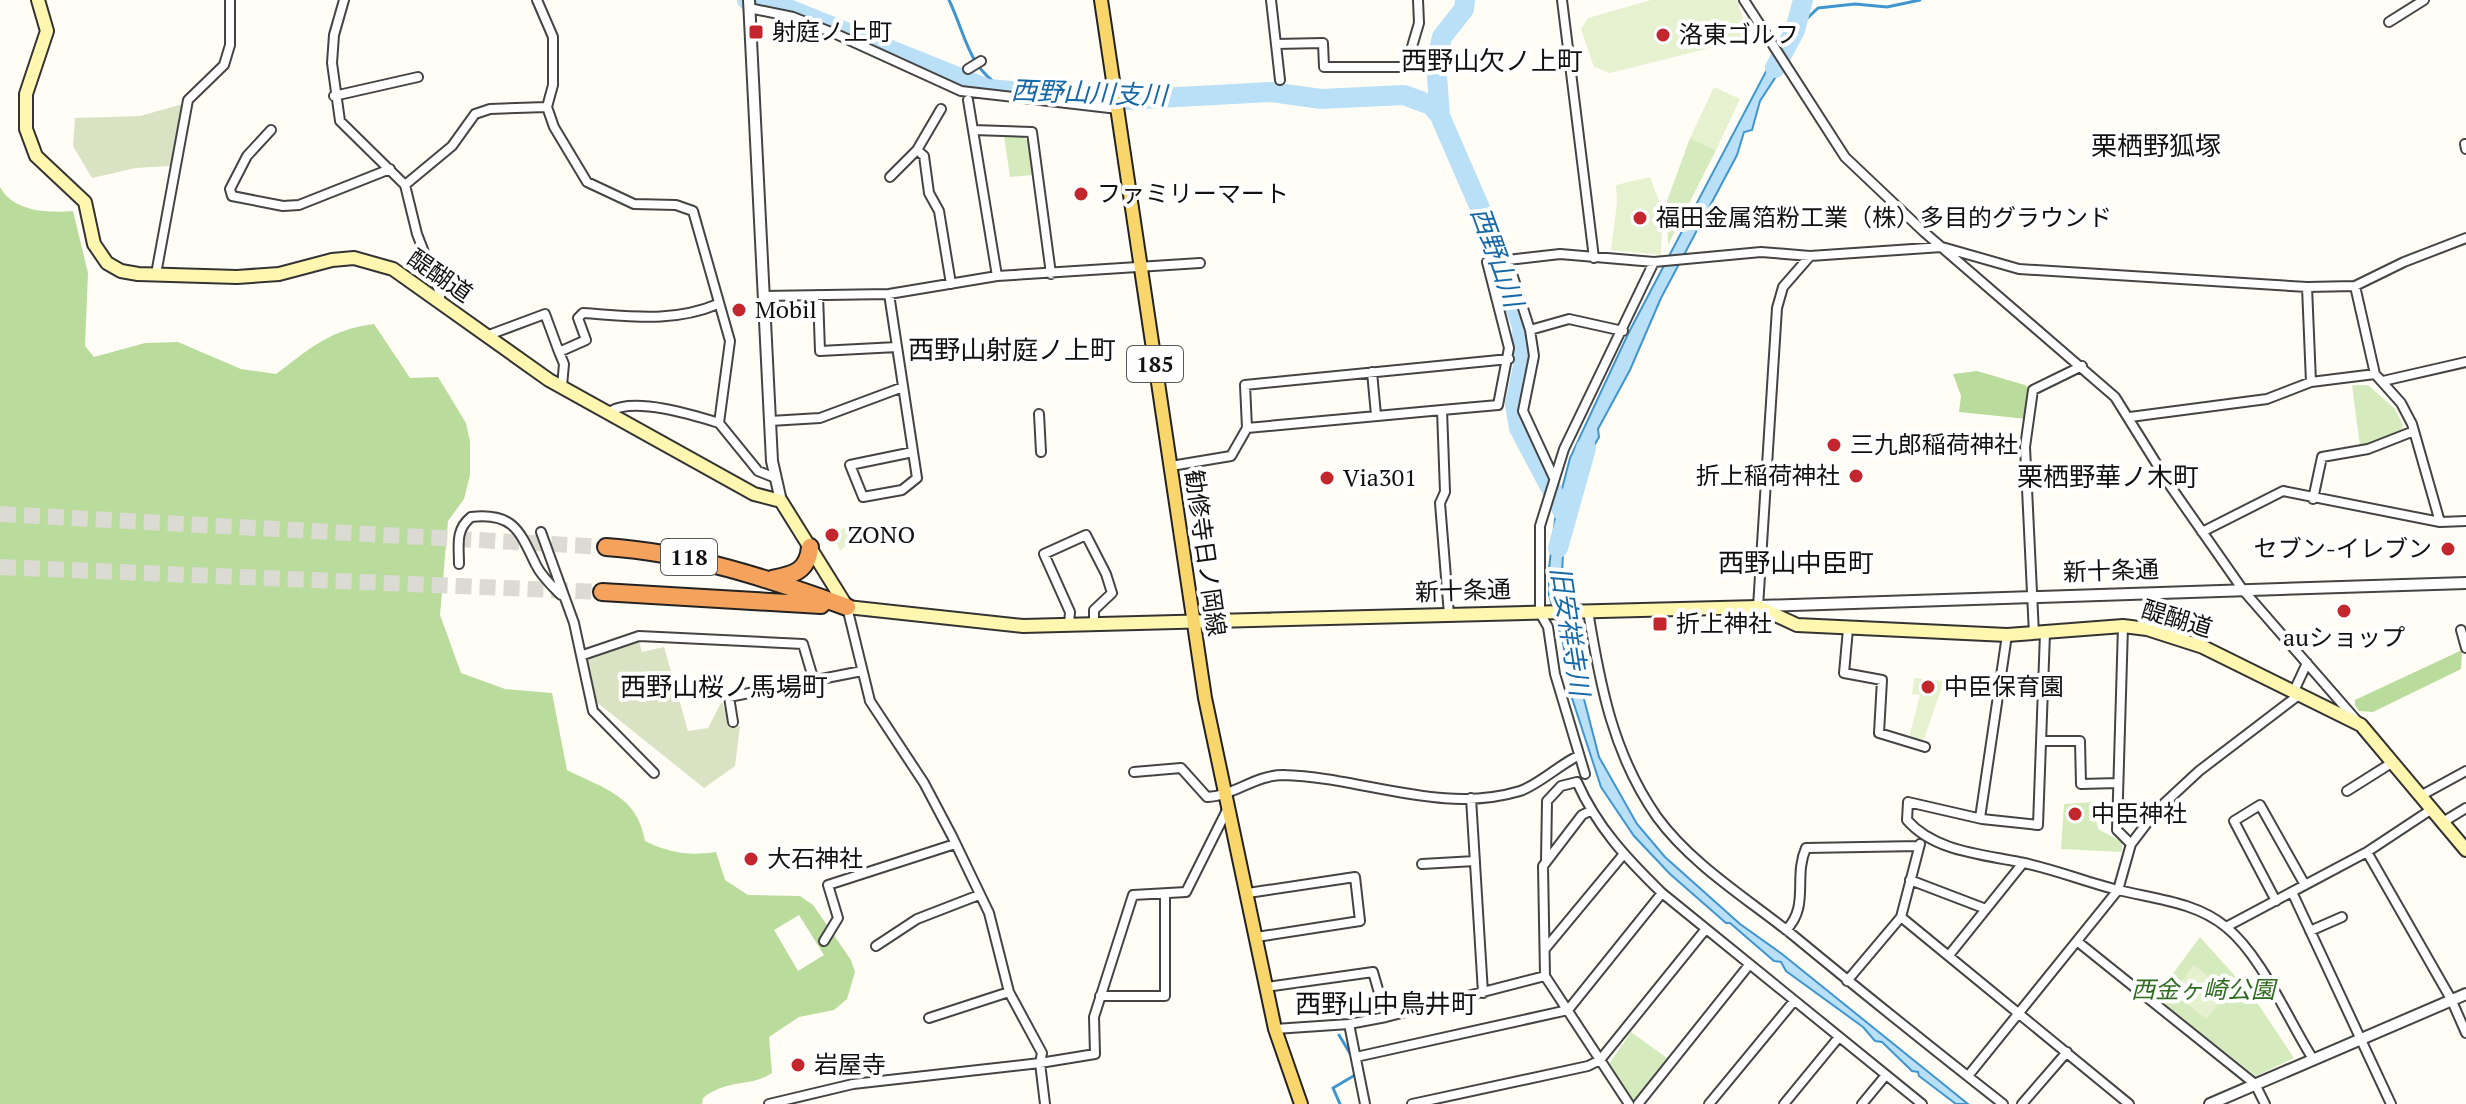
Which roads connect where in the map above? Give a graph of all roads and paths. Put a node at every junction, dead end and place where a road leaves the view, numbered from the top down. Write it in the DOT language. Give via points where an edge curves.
graph roads {
  1 [pos="38,0"];
  2 [pos="230,0"];
  3 [pos="344,0"];
  4 [pos="537,0"];
  5 [pos="1101,0"];
  6 [pos="1271,0"];
  7 [pos="1418,0"];
  8 [pos="1562,0"];
  9 [pos="1744,0"];
  10 [pos="2403,0"];
  11 [pos="2424,0"];
  12 [pos="749,4"];
  13 [pos="2409,10"];
  14 [pos="2389,22"];
  15 [pos="1276,44"];
  16 [pos="981,61"];
  17 [pos="968,69"];
  18 [pos="418,77"];
  19 [pos="1280,80"];
  20 [pos="334,96"];
  21 [pos="968,100"];
  22 [pos="1117,102"];
  23 [pos="547,107"];
  24 [pos="941,109"];
  25 [pos="271,130"];
  26 [pos="973,130"];
  27 [pos="917,150"];
  28 [pos="390,169"];
  29 [pos="890,177"];
  30 [pos="405,185"];
  31 [pos="2466,238"];
  32 [pos="1942,247"];
  33 [pos="1810,256"];
  34 [pos="1594,258"];
  35 [pos="1506,261"];
  36 [pos="1654,262"];
  37 [pos="1200,263"];
  38 [pos="1141,268"];
  39 [pos="156,274"];
  40 [pos="1051,274"];
  41 [pos="997,276"];
  42 [pos="951,284"];
  43 [pos="2355,286"];
  44 [pos="2307,287"];
  45 [pos="889,294"];
  46 [pos="818,295"];
  47 [pos="763,296"];
  48 [pos="440,301"];
  49 [pos="718,304"];
  50 [pos="1530,330"];
  51 [pos="1623,331"];
  52 [pos="486,336"];
  53 [pos="897,347"];
  54 [pos="559,352"];
  55 [pos="1509,359"];
  56 [pos="2466,362"];
  57 [pos="2082,366"];
  58 [pos="1372,372"];
  59 [pos="2375,374"];
  60 [pos="2383,381"];
  61 [pos="2311,382"];
  62 [pos="562,386"];
  63 [pos="903,387"];
  64 [pos="1442,410"];
  65 [pos="611,411"];
  66 [pos="1039,414"];
  67 [pos="1376,415"];
  68 [pos="2130,417"];
  69 [pos="770,421"];
  70 [pos="719,423"];
  71 [pos="1247,428"];
  72 [pos="2414,431"];
  73 [pos="913,452"];
  74 [pos="1041,452"];
  75 [pos="1171,466"];
  76 [pos="773,477"];
  77 [pos="1554,478"];
  78 [pos="2313,499"];
  79 [pos="781,501"];
  80 [pos="2466,521"];
  81 [pos="2440,522"];
  82 [pos="541,532"];
  83 [pos="2202,532"];
  84 [pos="606,547"];
  85 [pos="810,547"];
  86 [pos="459,564"];
  87 [pos="770,580"];
  88 [pos="2466,583"];
  89 [pos="2243,590"];
  90 [pos="602,592"];
  91 [pos="565,598"];
  92 [pos="2033,598"];
  93 [pos="847,607"];
  94 [pos="1758,607"];
  95 [pos="1582,612"];
  96 [pos="1543,613"];
  97 [pos="1449,615"];
  98 [pos="1194,623"];
  99 [pos="1069,625"];
  100 [pos="1094,625"];
  101 [pos="2123,626"];
  102 [pos="1848,629"];
  103 [pos="2461,630"];
  104 [pos="2040,634"];
  105 [pos="2007,635"];
  106 [pos="2465,644"];
  107 [pos="583,655"];
  108 [pos="2307,663"];
  109 [pos="862,671"];
  110 [pos="814,681"];
  111 [pos="2297,692"];
  112 [pos="733,722"];
  113 [pos="2361,725"];
  114 [pos="2042,741"];
  115 [pos="1925,747"];
  116 [pos="1578,756"];
  117 [pos="2393,762"];
  118 [pos="2466,771"];
  119 [pos="1134,772"];
  120 [pos="654,773"];
  121 [pos="1585,774"];
  122 [pos="2118,783"];
  123 [pos="2347,791"];
  124 [pos="2422,795"];
  125 [pos="1224,796"];
  126 [pos="1471,798"];
  127 [pos="2466,808"];
  128 [pos="2432,809"];
  129 [pos="1227,810"];
  130 [pos="1590,811"];
  131 [pos="1980,818"];
  132 [pos="2443,822"];
  133 [pos="1925,837"];
  134 [pos="955,844"];
  135 [pos="2131,844"];
  136 [pos="1919,846"];
  137 [pos="2466,850"];
  138 [pos="2367,852"];
  139 [pos="1623,855"];
  140 [pos="1546,860"];
  141 [pos="1475,861"];
  142 [pos="2023,863"];
  143 [pos="1422,864"];
  144 [pos="1910,880"];
  145 [pos="2305,885"];
  146 [pos="2118,890"];
  147 [pos="2292,892"];
  148 [pos="1248,893"];
  149 [pos="1662,893"];
  150 [pos="979,895"];
  151 [pos="1165,895"];
  152 [pos="2276,901"];
  153 [pos="1986,909"];
  154 [pos="1901,917"];
  155 [pos="2342,917"];
  156 [pos="2226,927"];
  157 [pos="1705,930"];
  158 [pos="1786,930"];
  159 [pos="2310,931"];
  160 [pos="1257,937"];
  161 [pos="824,941"];
  162 [pos="2078,942"];
  163 [pos="876,946"];
  164 [pos="1545,949"];
  165 [pos="1950,954"];
  166 [pos="1749,965"];
  167 [pos="1545,976"];
  168 [pos="1847,981"];
  169 [pos="1266,987"];
  170 [pos="1009,992"];
  171 [pos="1483,993"];
  172 [pos="2466,994"];
  173 [pos="1100,996"];
  174 [pos="2451,999"];
  175 [pos="1794,1001"];
  176 [pos="1568,1010"];
  177 [pos="2020,1012"];
  178 [pos="1386,1017"];
  179 [pos="929,1018"];
  180 [pos="1349,1024"];
  181 [pos="1275,1029"];
  182 [pos="2466,1033"];
  183 [pos="1839,1037"];
  184 [pos="2360,1038"];
  185 [pos="2067,1052"];
  186 [pos="1356,1057"];
  187 [pos="2313,1059"];
  188 [pos="1600,1060"];
  189 [pos="1040,1063"];
  190 [pos="1886,1075"];
  191 [pos="1968,1076"];
  192 [pos="2255,1084"];
  193 [pos="769,1104"];
  194 [pos="1045,1104"];
  195 [pos="1301,1104"];
  196 [pos="1365,1104"];
  197 [pos="1412,1104"];
  198 [pos="1629,1104"];
  199 [pos="1638,1104"];
  200 [pos="1709,1104"];
  201 [pos="1784,1104"];
  202 [pos="1862,1104"];
  203 [pos="1922,1104"];
  204 [pos="2003,1104"];
  205 [pos="2022,1104"];
  206 [pos="2129,1104"];
  207 [pos="2210,1104"];
  208 [pos="2265,1104"];
  209 [pos="2391,1104"];
  1 -- 39 [label="main road, 醍醐道" via="47,31 24,108 36,156 85,202 94,244 107,263 121,271"];
  2 -- 39 [label="street" via="230,45 224,65 188,100"];
  3 -- 20 [label="street" via="334,35"];
  4 -- 23 [label="street" via="553,37 553,85"];
  5 -- 22 [label="main road, 勧修寺日ノ岡線 / 185"];
  6 -- 15 [label="street"];
  7 -- 15 [label="street" via="1419,23 1406,67 1324,67 1323,43"];
  8 -- 34 [label="street"];
  9 -- 32 [label="street" via="1845,157"];
  10 -- 13 [label="street"];
  11 -- 13 [label="street"];
  12 -- 22 [label="street" via="821,28 961,91"];
  12 -- 47 [label="street"];
  13 -- 14 [label="street"];
  15 -- 19 [label="street"];
  16 -- 17 [label="street"];
  18 -- 20 [label="street"];
  20 -- 28 [label="street" via="340,121"];
  21 -- 26 [label="street"];
  22 -- 38 [label="main road, 勧修寺日ノ岡線 / 185"];
  23 -- 30 [label="street" via="475,114 452,146"];
  23 -- 49 [label="street" via="578,169 598,190 634,204 693,211"];
  24 -- 27 [label="street"];
  25 -- 28 [label="street" via="247,156 230,189 232,196 299,205"];
  26 -- 40 [label="street" via="1032,132"];
  26 -- 41 [label="street"];
  27 -- 29 [label="street"];
  27 -- 42 [label="street" via="924,156 929,193 939,211"];
  28 -- 30 [label="street"];
  30 -- 48 [label="street"];
  31 -- 43 [label="street"];
  32 -- 33 [label="street"];
  32 -- 44 [label="street" via="2019,269"];
  32 -- 57 [label="street"];
  33 -- 36 [label="street" via="1761,252"];
  33 -- 94 [label="street" via="1783,287 1777,308"];
  34 -- 35 [label="street" via="1560,254"];
  34 -- 36 [label="street"];
  35 -- 50 [label="street"];
  35 -- 55 [label="street" via="1488,262"];
  36 -- 51 [label="street"];
  37 -- 38 [label="street"];
  38 -- 40 [label="street"];
  38 -- 75 [label="main road, 勧修寺日ノ岡線 / 185"];
  39 -- 48 [label="main road, 醍醐道" via="271,275 354,258 393,269"];
  40 -- 41 [label="street"];
  41 -- 42 [label="street"];
  42 -- 45 [label="street"];
  43 -- 44 [label="street"];
  43 -- 59 [label="street"];
  44 -- 61 [label="street"];
  45 -- 46 [label="street"];
  45 -- 53 [label="street"];
  46 -- 47 [label="street"];
  46 -- 53 [label="street" via="820,351"];
  47 -- 69 [label="street"];
  48 -- 52 [label="main road, 醍醐道"];
  49 -- 54 [label="street" via="670,319 583,313 578,318 586,340"];
  49 -- 70 [label="street" via="730,341"];
  50 -- 51 [label="street" via="1569,319"];
  50 -- 77 [label="street" via="1534,356 1523,411"];
  51 -- 77 [label="street"];
  52 -- 54 [label="street" via="545,314"];
  52 -- 62 [label="main road, 醍醐道"];
  53 -- 63 [label="street"];
  54 -- 62 [label="street"];
  55 -- 58 [label="street"];
  55 -- 64 [label="street" via="1498,405"];
  56 -- 60 [label="street"];
  57 -- 68 [label="street"];
  57 -- 92 [label="street" via="2033,390 2025,447"];
  58 -- 67 [label="street"];
  58 -- 71 [label="street" via="1245,385"];
  59 -- 60 [label="street"];
  59 -- 61 [label="street"];
  60 -- 72 [label="street"];
  61 -- 68 [label="street" via="2267,399"];
  62 -- 65 [label="main road, 醍醐道"];
  63 -- 69 [label="street" via="820,418"];
  63 -- 73 [label="street"];
  64 -- 67 [label="street"];
  64 -- 97 [label="street" via="1445,492 1440,503"];
  65 -- 70 [label="street" via="654,408"];
  65 -- 79 [label="main road, 醍醐道" via="754,494"];
  66 -- 74 [label="street"];
  67 -- 71 [label="street"];
  68 -- 83 [label="street"];
  69 -- 76 [label="street"];
  70 -- 76 [label="street" via="758,471"];
  71 -- 75 [label="street" via="1231,456"];
  72 -- 78 [label="street" via="2368,449 2322,457"];
  72 -- 81 [label="street"];
  73 -- 73 [label="street" via="850,465 863,497 902,490 917,478"];
  75 -- 98 [label="main road, 勧修寺日ノ岡線 / 185"];
  76 -- 79 [label="street"];
  77 -- 96 [label="street" via="1540,526"];
  78 -- 81 [label="street"];
  78 -- 83 [label="street" via="2283,491"];
  79 -- 85 [label="main road"];
  80 -- 81 [label="street"];
  82 -- 91 [label="street"];
  83 -- 89 [label="street"];
  84 -- 87 [label="highway, 118" via="682,556"];
  85 -- 87 [label="highway" via="800,571"];
  85 -- 93 [label="main road"];
  86 -- 91 [label="street" via="459,533 471,517 510,523 523,535 536,567"];
  87 -- 93 [label="highway, 118"];
  88 -- 89 [label="street, 新十条通"];
  89 -- 92 [label="street, 新十条通"];
  89 -- 108 [label="street"];
  90 -- 93 [label="highway, 118"];
  91 -- 107 [label="street"];
  92 -- 94 [label="street, 新十条通"];
  92 -- 104 [label="street"];
  93 -- 99 [label="main road, 新十条通 / 118" via="1023,626"];
  93 -- 109 [label="street"];
  94 -- 95 [label="main road, 新十条通 / 118"];
  94 -- 102 [label="main road, 醍醐道 / 118" via="1790,623"];
  95 -- 96 [label="main road, 新十条通 / 118"];
  95 -- 158 [label="street" via="1614,733 1658,818 1695,856"];
  96 -- 97 [label="main road, 新十条通 / 118"];
  96 -- 116 [label="street"];
  97 -- 98 [label="main road, 新十条通 / 118"];
  98 -- 100 [label="main road, 新十条通 / 118"];
  98 -- 125 [label="main road, 勧修寺日ノ岡線 / 185"];
  99 -- 100 [label="main road, 新十条通 / 118"];
  99 -- 100 [label="street" via="1070,612 1044,554 1086,535 1112,593 1094,610"];
  101 -- 104 [label="main road, 醍醐道 / 118"];
  101 -- 111 [label="main road, 醍醐道 / 118" via="2203,647"];
  101 -- 122 [label="street"];
  102 -- 105 [label="main road, 醍醐道 / 118"];
  102 -- 115 [label="street" via="1844,673 1882,680 1879,733"];
  103 -- 106 [label="street"];
  104 -- 105 [label="main road, 醍醐道 / 118"];
  104 -- 114 [label="street"];
  105 -- 131 [label="street"];
  107 -- 110 [label="street" via="639,636 803,644"];
  107 -- 120 [label="street" via="593,711"];
  108 -- 111 [label="street"];
  108 -- 113 [label="street"];
  109 -- 110 [label="street"];
  109 -- 134 [label="street" via="870,701 924,783"];
  110 -- 112 [label="street" via="729,697"];
  111 -- 113 [label="main road, 醍醐道 / 118"];
  111 -- 135 [label="street" via="2178,789"];
  113 -- 117 [label="main road, 醍醐道 / 118"];
  114 -- 122 [label="street" via="2080,741 2081,784"];
  114 -- 131 [label="street" via="2038,825"];
  116 -- 121 [label="street"];
  116 -- 126 [label="street" via="1522,791"];
  117 -- 123 [label="street"];
  117 -- 124 [label="main road, 醍醐道 / 118"];
  118 -- 124 [label="street"];
  119 -- 125 [label="street" via="1181,768 1207,797"];
  122 -- 135 [label="street" via="2117,830"];
  124 -- 128 [label="main road, 醍醐道 / 118"];
  125 -- 126 [label="street" via="1281,775 1420,796"];
  125 -- 129 [label="main road, 勧修寺日ノ岡線 / 185"];
  126 -- 141 [label="street"];
  127 -- 132 [label="street"];
  128 -- 132 [label="main road, 醍醐道 / 118"];
  128 -- 138 [label="street"];
  129 -- 148 [label="main road, 勧修寺日ノ岡線 / 185"];
  129 -- 151 [label="street" via="1186,892"];
  130 -- 139 [label="street"];
  130 -- 140 [label="street"];
  130 -- 140 [label="street" via="1577,782 1553,793 1544,810"];
  131 -- 133 [label="street" via="1908,802 1907,820"];
  132 -- 137 [label="main road, 醍醐道 / 118"];
  133 -- 136 [label="street"];
  133 -- 142 [label="street"];
  134 -- 150 [label="street"];
  134 -- 161 [label="street" via="828,885 838,918"];
  135 -- 146 [label="street"];
  136 -- 144 [label="street"];
  136 -- 158 [label="street" via="1806,848 1800,861 1801,911"];
  138 -- 145 [label="street"];
  138 -- 174 [label="street"];
  139 -- 149 [label="street"];
  139 -- 164 [label="street"];
  140 -- 164 [label="street"];
  141 -- 143 [label="street"];
  141 -- 171 [label="street"];
  142 -- 146 [label="street"];
  142 -- 153 [label="street"];
  144 -- 153 [label="street"];
  144 -- 154 [label="street"];
  145 -- 147 [label="street"];
  145 -- 152 [label="street" via="2260,805 2234,821"];
  146 -- 156 [label="street" via="2178,902"];
  146 -- 162 [label="street"];
  147 -- 152 [label="street"];
  147 -- 159 [label="street"];
  148 -- 160 [label="main road, 勧修寺日ノ岡線 / 185"];
  148 -- 160 [label="street" via="1355,877 1360,921"];
  149 -- 157 [label="street"];
  149 -- 176 [label="street"];
  150 -- 163 [label="street" via="917,919"];
  150 -- 170 [label="street" via="989,913"];
  151 -- 173 [label="street" via="1133,895"];
  151 -- 173 [label="street" via="1165,996"];
  152 -- 156 [label="street"];
  153 -- 165 [label="street"];
  154 -- 165 [label="street"];
  154 -- 168 [label="street"];
  155 -- 159 [label="street"];
  156 -- 187 [label="street" via="2259,968"];
  157 -- 166 [label="street"];
  157 -- 188 [label="street"];
  158 -- 168 [label="street"];
  159 -- 184 [label="street"];
  160 -- 169 [label="main road, 勧修寺日ノ岡線 / 185"];
  162 -- 177 [label="street"];
  162 -- 192 [label="street"];
  164 -- 167 [label="street"];
  165 -- 177 [label="street"];
  166 -- 175 [label="street"];
  166 -- 199 [label="street"];
  167 -- 171 [label="street"];
  167 -- 176 [label="street"];
  168 -- 191 [label="street"];
  169 -- 178 [label="street" via="1373,972"];
  169 -- 181 [label="main road, 勧修寺日ノ岡線 / 185"];
  170 -- 179 [label="street"];
  170 -- 189 [label="street" via="1037,1040"];
  171 -- 178 [label="street"];
  172 -- 174 [label="street"];
  173 -- 189 [label="street" via="1094,1017 1095,1054"];
  174 -- 182 [label="street"];
  174 -- 184 [label="street"];
  175 -- 183 [label="street"];
  175 -- 200 [label="street"];
  176 -- 186 [label="street"];
  176 -- 188 [label="street"];
  177 -- 185 [label="street"];
  177 -- 191 [label="street"];
  178 -- 180 [label="street"];
  180 -- 181 [label="street"];
  180 -- 186 [label="street"];
  181 -- 195 [label="main road, 勧修寺日ノ岡線 / 185"];
  183 -- 190 [label="street"];
  183 -- 201 [label="street"];
  184 -- 187 [label="street"];
  184 -- 209 [label="street"];
  185 -- 205 [label="street"];
  185 -- 206 [label="street"];
  186 -- 196 [label="street"];
  187 -- 192 [label="street"];
  188 -- 197 [label="street"];
  188 -- 198 [label="street"];
  189 -- 193 [label="street" via="853,1084"];
  189 -- 194 [label="street"];
  190 -- 202 [label="street"];
  190 -- 203 [label="street"];
  191 -- 204 [label="street"];
  192 -- 207 [label="street"];
  192 -- 208 [label="street"];
}
